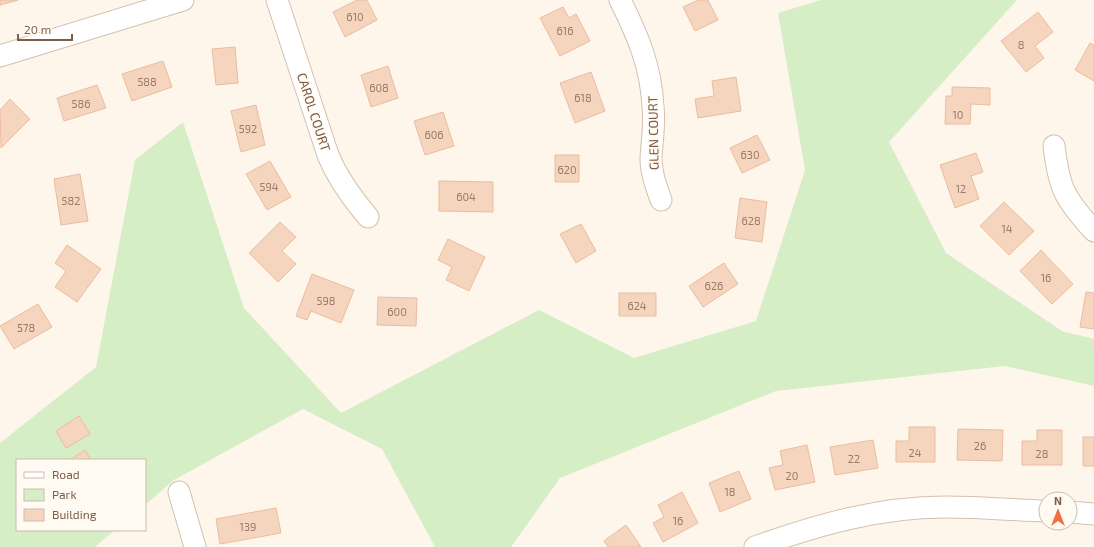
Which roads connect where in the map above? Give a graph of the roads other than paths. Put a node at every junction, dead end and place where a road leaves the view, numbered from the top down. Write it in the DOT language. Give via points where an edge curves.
graph roads {
  1 [pos="183,0"];
  2 [pos="277,0"];
  3 [pos="620,0"];
  4 [pos="0,56"];
  5 [pos="1054,146"];
  6 [pos="661,200"];
  7 [pos="368,216"];
  8 [pos="1094,231"];
  9 [pos="179,492"];
  10 [pos="1038,511"];
  11 [pos="1078,513"];
  12 [pos="1094,514"];
  13 [pos="195,547"];
  14 [pos="755,547"];
  1 -- 4 [label="street"];
  2 -- 7 [label="street, CAROL COURT" via="336,174 347,193"];
  3 -- 6 [label="street, GLEN COURT" via="636,32 649,69 654,124 651,160"];
  5 -- 8 [label="street" via="1061,185 1070,202"];
  9 -- 13 [label="street"];
  10 -- 14 [label="street" via="945,507 900,510 850,518"];
  11 -- 12 [label="street"];
}
